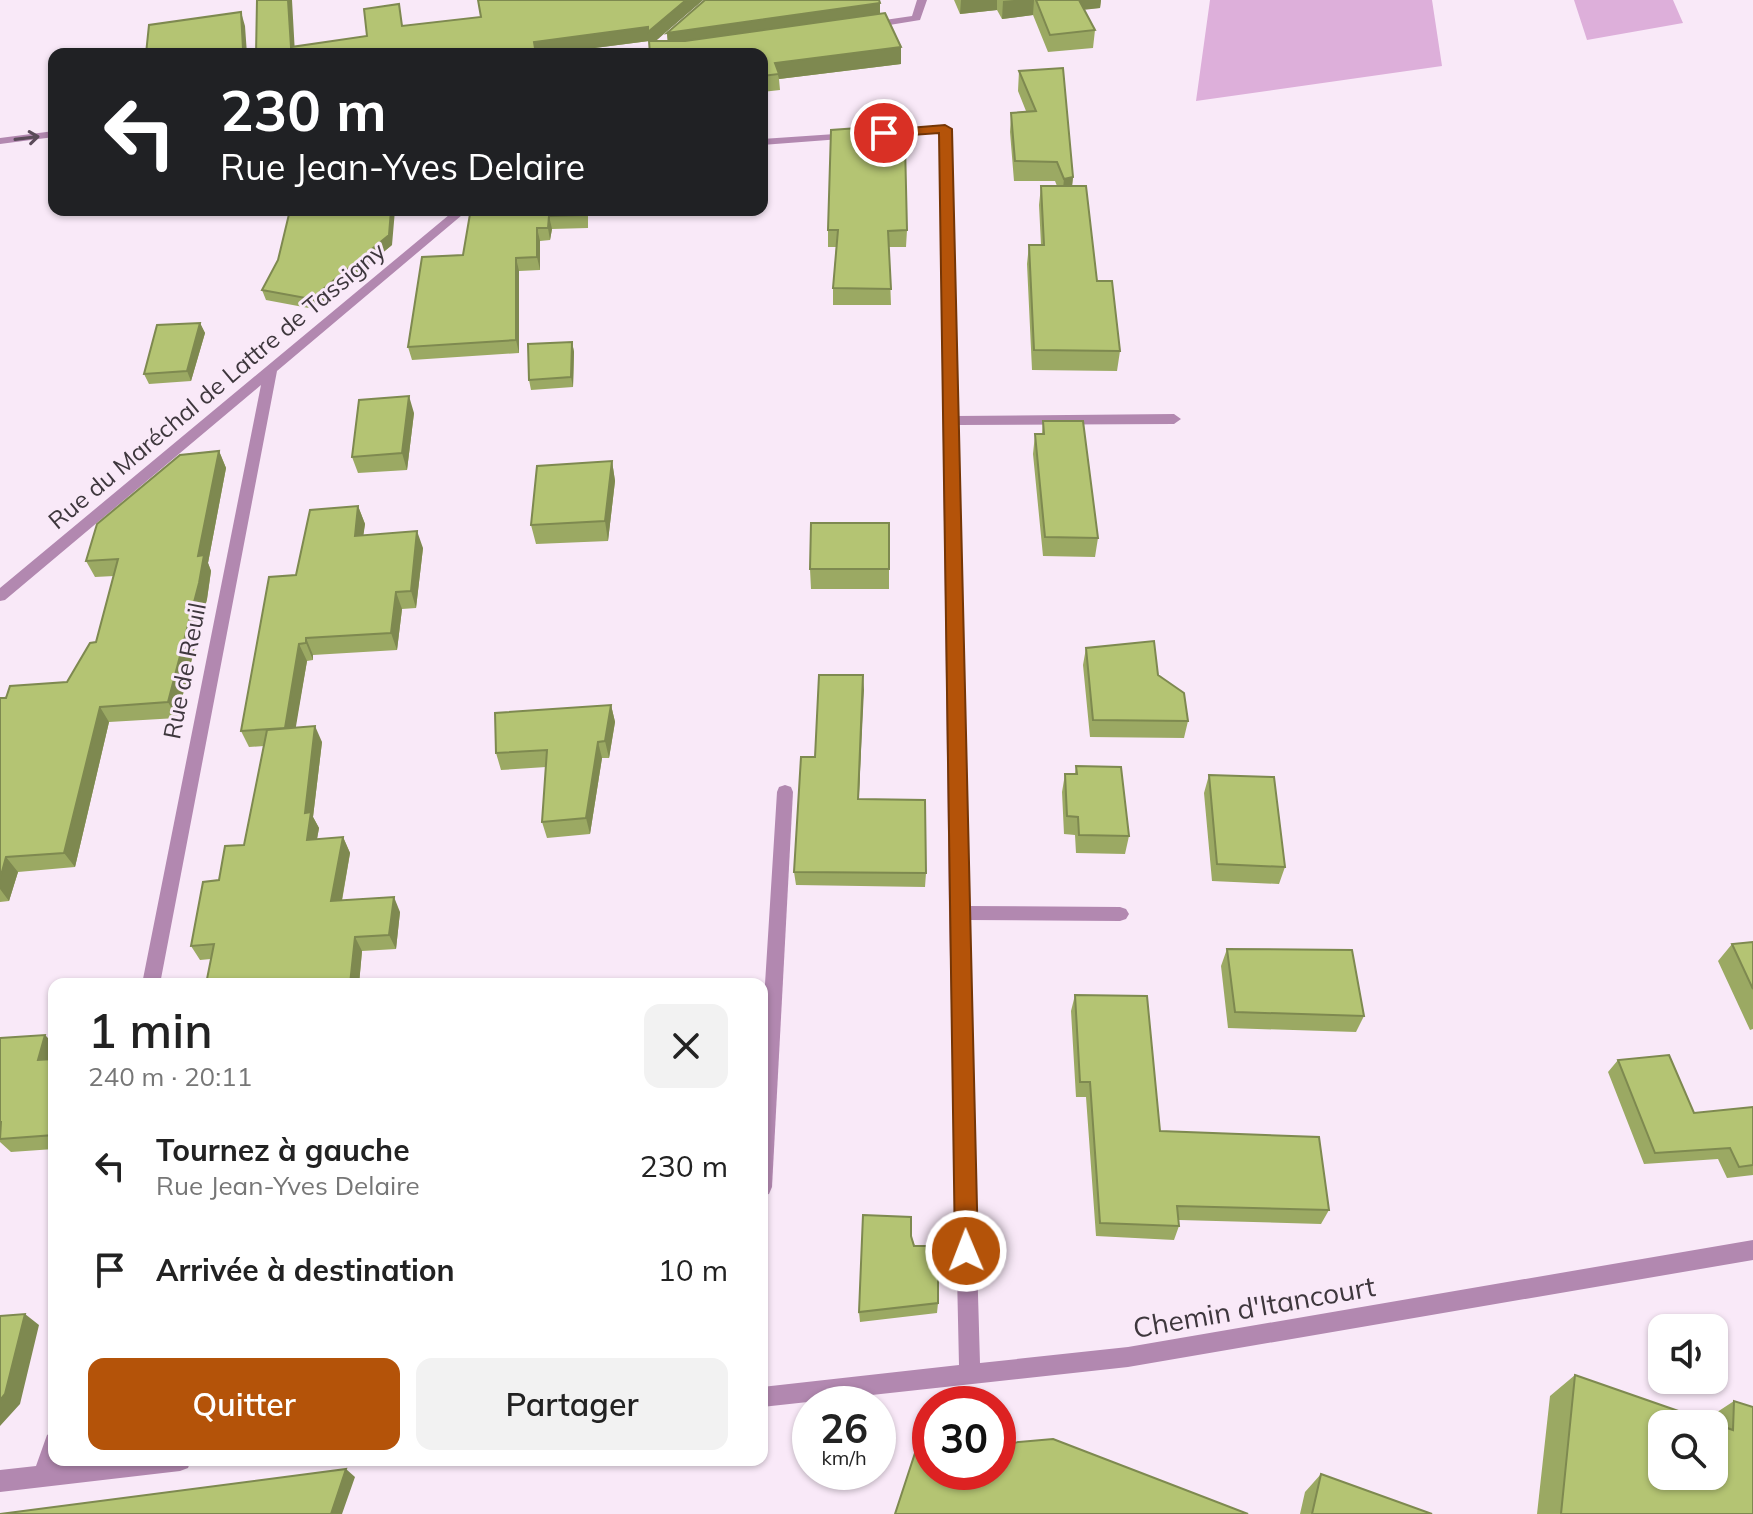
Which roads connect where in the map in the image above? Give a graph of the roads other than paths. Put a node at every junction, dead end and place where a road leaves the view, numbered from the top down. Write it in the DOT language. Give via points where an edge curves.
graph roads {
  1 [pos="922,0"];
  2 [pos="855,27"];
  3 [pos="48,135"];
  4 [pos="0,141"];
  5 [pos="768,142"];
  6 [pos="455,216"];
  7 [pos="271,369"];
  8 [pos="1174,419"];
  9 [pos="951,421"];
  10 [pos="0,596"];
  11 [pos="785,792"];
  12 [pos="958,913"];
  13 [pos="1120,914"];
  14 [pos="152,978"];
  15 [pos="768,1084"];
  16 [pos="1753,1250"];
  17 [pos="970,1375"];
  18 [pos="768,1396"];
  19 [pos="48,1462"];
  20 [pos="126,1466"];
  21 [pos="44,1475"];
  22 [pos="0,1481"];
  1 -- 2 [label="street" via="916,18"];
  4 -- 3 [label="street, one-way"];
  5 -- 9 [label="street" via="945,129"];
  6 -- 7 [label="street, Rue du Maréchal de Lattre de Tassigny"];
  7 -- 10 [label="street, Rue du Maréchal de Lattre de Tassigny"];
  7 -- 14 [label="street, Rue de Reuil"];
  8 -- 9 [label="street"];
  9 -- 12 [label="street"];
  11 -- 15 [label="street"];
  12 -- 13 [label="street"];
  12 -- 17 [label="street"];
  16 -- 17 [label="street, Chemin d'Itancourt" via="1128,1357"];
  17 -- 18 [label="street, Chemin d'Itancourt"];
  19 -- 21 [label="street"];
  20 -- 21 [label="street"];
  21 -- 22 [label="street"];
}
